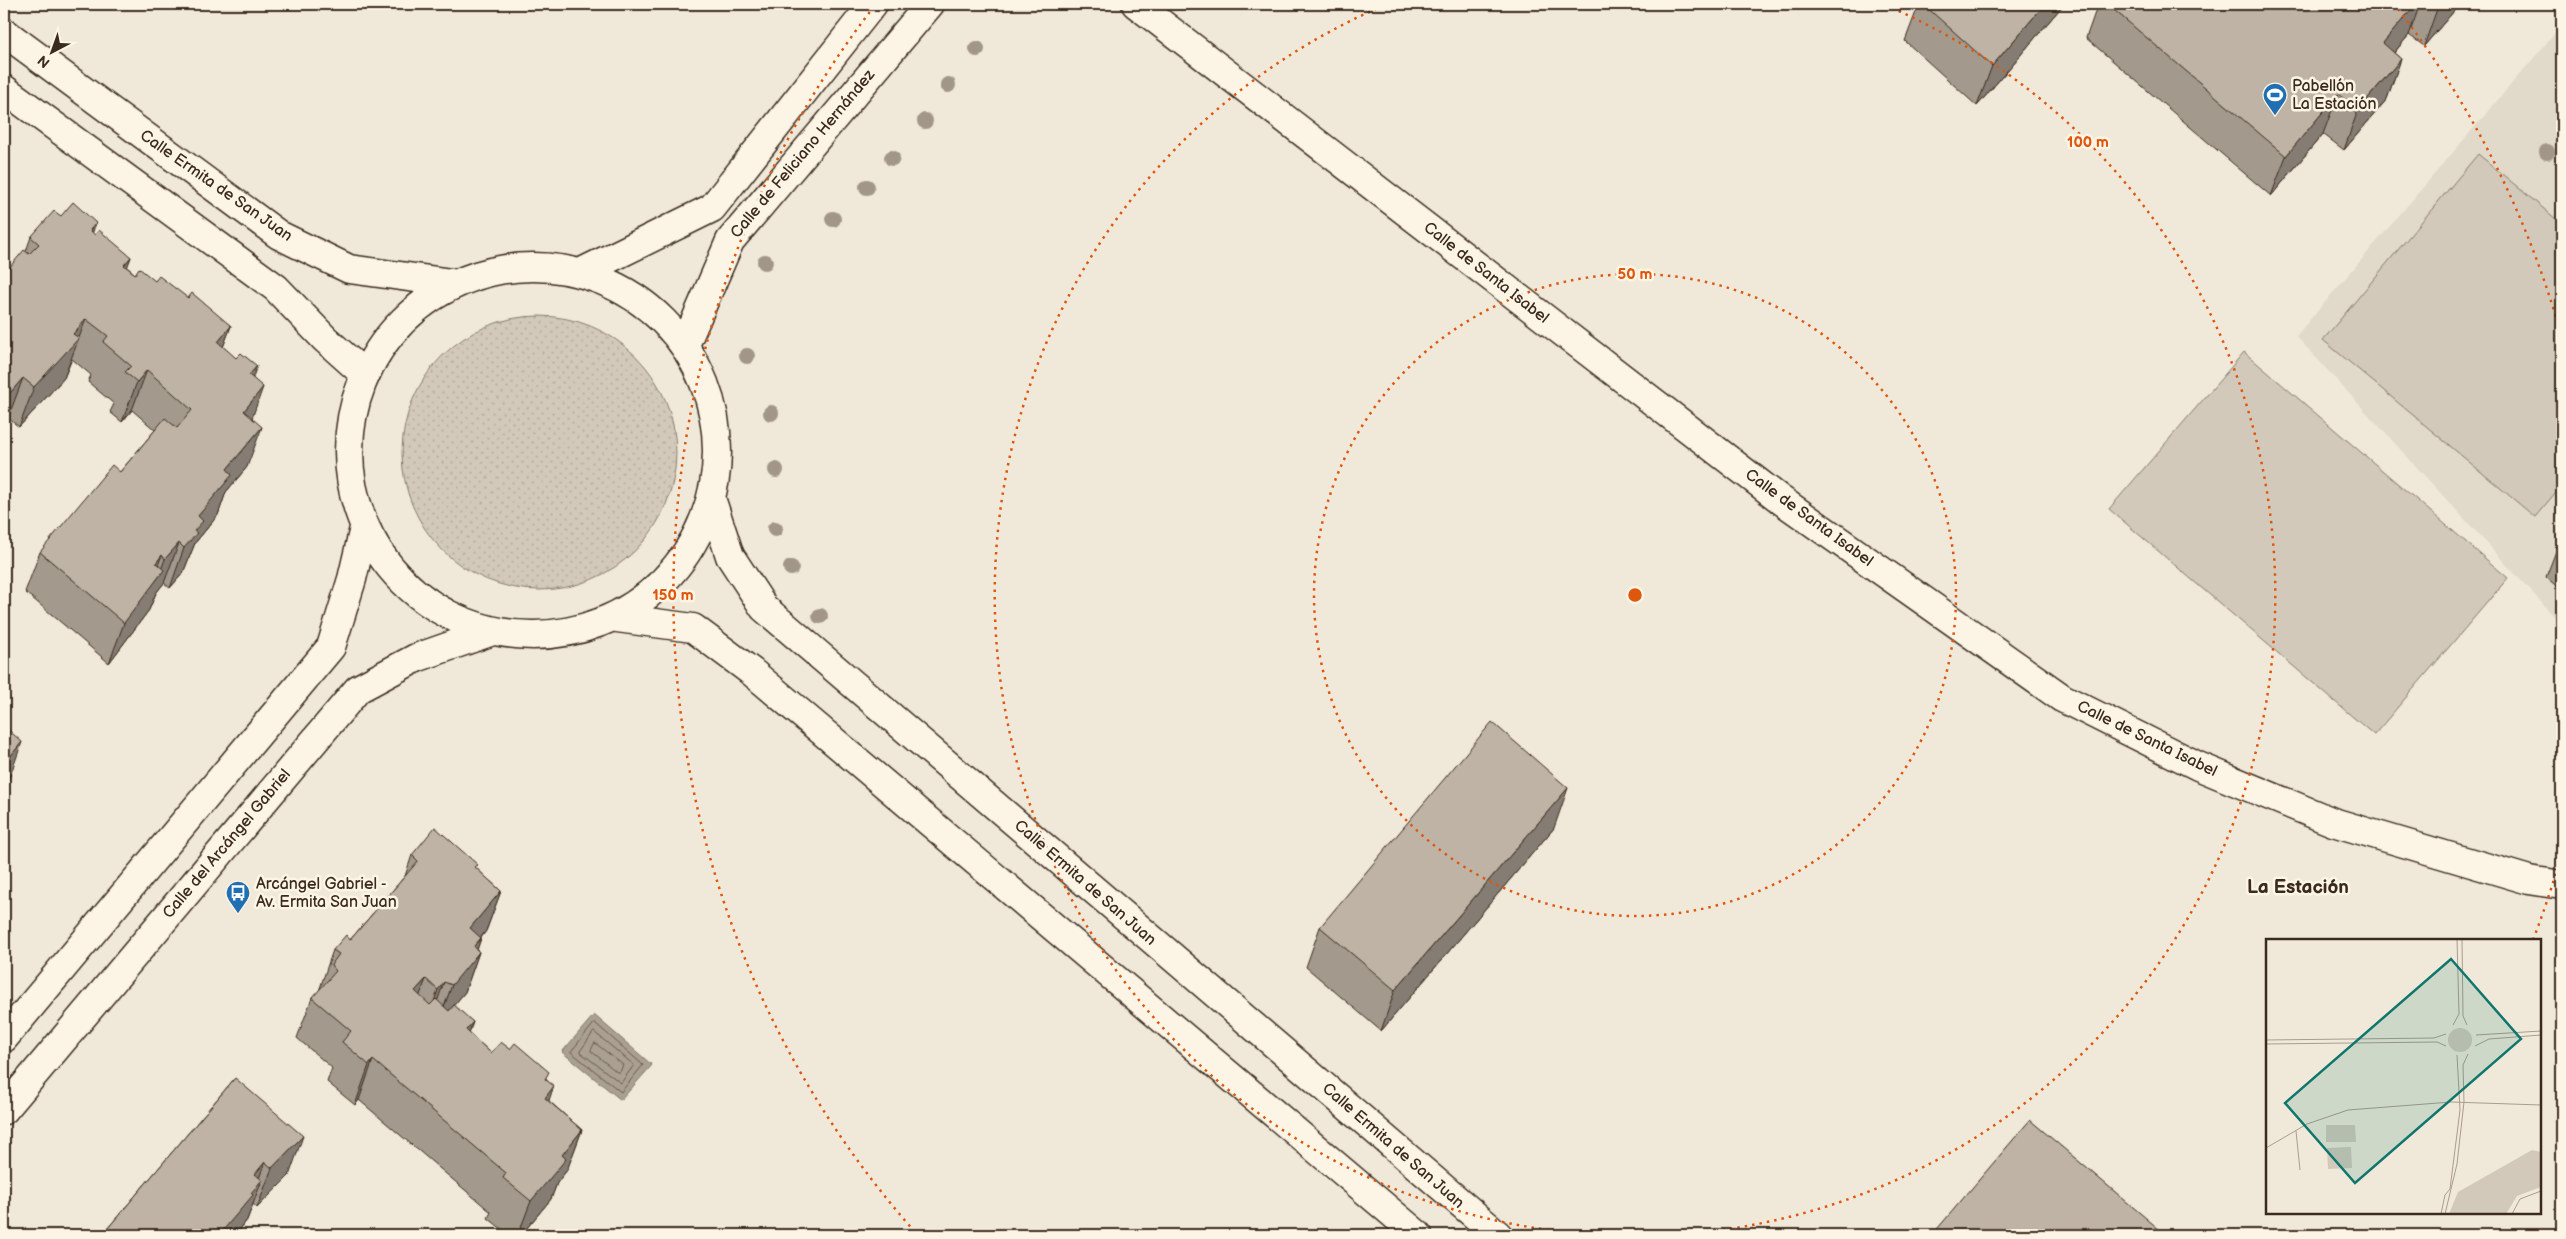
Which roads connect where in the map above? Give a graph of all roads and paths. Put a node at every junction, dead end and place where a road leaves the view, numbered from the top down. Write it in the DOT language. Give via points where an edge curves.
graph roads {
  1 [pos="873,4"];
  2 [pos="930,4"];
  3 [pos="1136,4"];
  4 [pos="4,32"];
  5 [pos="4,89"];
  6 [pos="582,272"];
  7 [pos="452,283"];
  8 [pos="685,345"];
  9 [pos="363,373"];
  10 [pos="712,501"];
  11 [pos="364,528"];
  12 [pos="617,618"];
  13 [pos="490,632"];
  14 [pos="2562,885"];
  15 [pos="4,1038"];
  16 [pos="4,1110"];
  17 [pos="1418,1235"];
  18 [pos="1498,1235"];
  1 -- 6 [label="street" via="712,208"];
  2 -- 8 [label="street, Calle de Feliciano Hernández" via="730,241"];
  3 -- 14 [label="street, Calle de Santa Isabel" via="1781,500 2062,698 2198,766 2333,822 2530,880"];
  4 -- 7 [label="street, Calle Ermita de San Juan" via="279,235 349,269"];
  5 -- 9 [label="street" via="276,288"];
  6 -- 7 [label="street" via="516,266"];
  6 -- 8 [label="street" via="640,299"];
  7 -- 9 [label="street" via="400,320"];
  8 -- 10 [label="street" via="710,394 718,447"];
  9 -- 11 [label="street" via="346,450"];
  10 -- 12 [label="street" via="692,549 659,588"];
  10 -- 18 [label="street, Calle Ermita de San Juan" via="730,556 764,608"];
  11 -- 13 [label="street" via="394,575 430,605"];
  11 -- 15 [label="street" via="331,647"];
  12 -- 13 [label="street" via="554,636"];
  12 -- 17 [label="street" via="693,628 752,672"];
  13 -- 16 [label="street, Calle del Arcángel Gabriel" via="416,658 358,689"];
}
